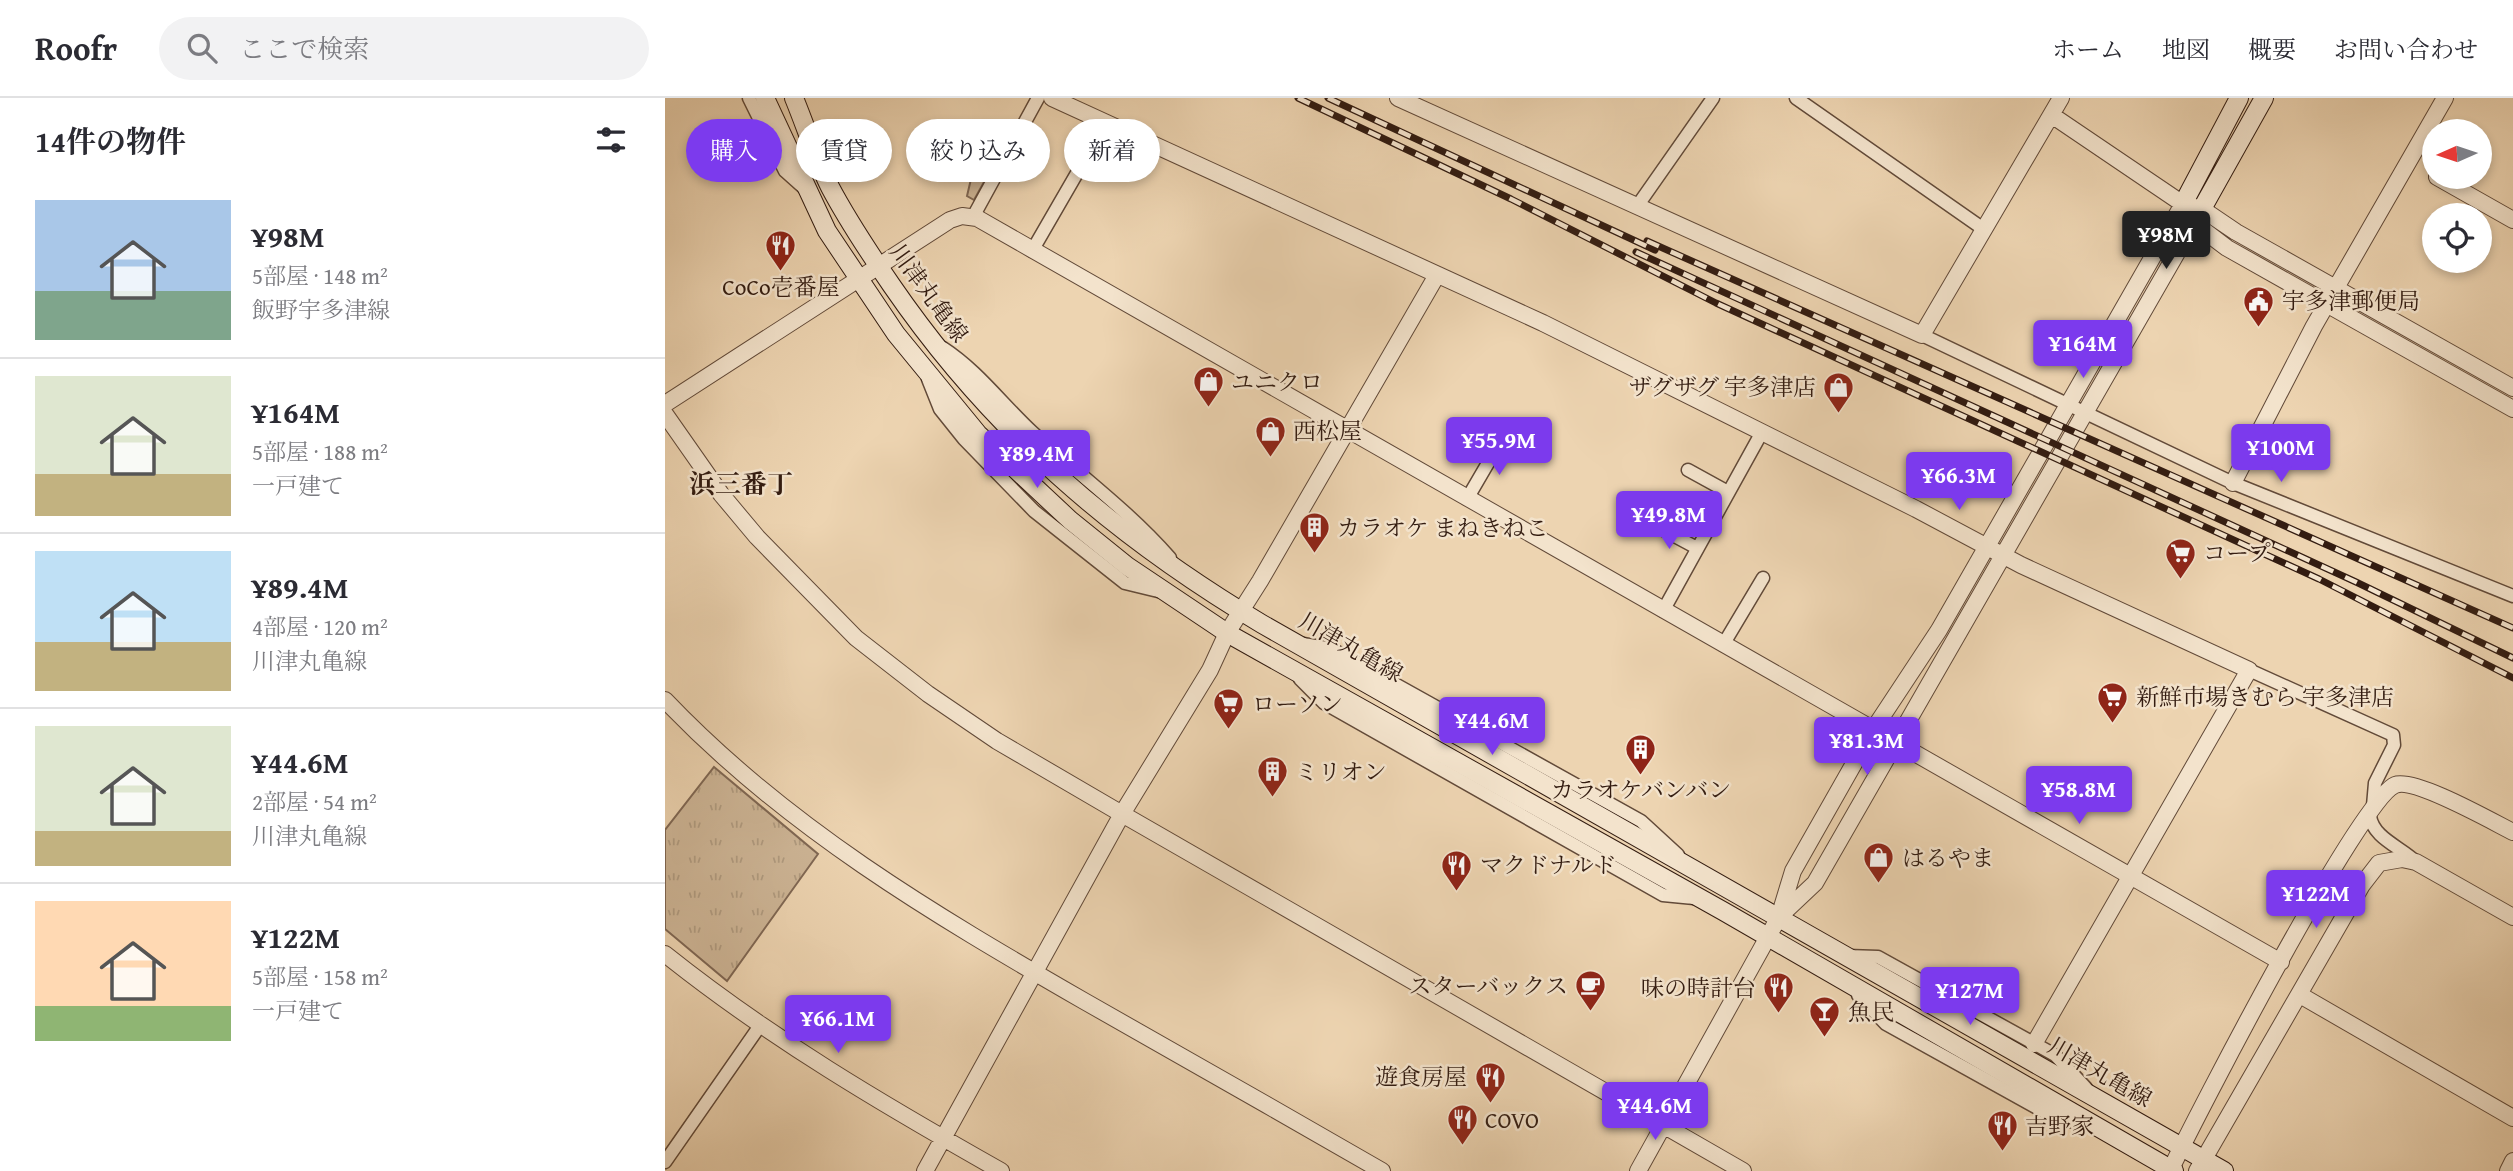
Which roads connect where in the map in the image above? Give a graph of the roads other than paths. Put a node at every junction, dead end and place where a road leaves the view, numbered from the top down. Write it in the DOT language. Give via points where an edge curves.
graph roads {
  1 [pos="749,98"];
  2 [pos="765,98"];
  3 [pos="794,98"];
  4 [pos="1038,98"];
  5 [pos="1052,98"];
  6 [pos="1398,98"];
  7 [pos="1713,98"];
  8 [pos="1796,98"];
  9 [pos="2061,98"];
  10 [pos="2239,98"];
  11 [pos="2264,98"];
  12 [pos="2445,98"];
  13 [pos="2053,116"];
  14 [pos="1099,119"];
  15 [pos="1160,147"];
  16 [pos="2411,162"];
  17 [pos="2422,168"];
  18 [pos="1072,182"];
  19 [pos="2459,189"];
  20 [pos="807,190"];
  21 [pos="2183,204"];
  22 [pos="1638,205"];
  23 [pos="2198,216"];
  24 [pos="973,217"];
  25 [pos="2513,220"];
  26 [pos="1982,228"];
  27 [pos="1032,251"];
  28 [pos="878,266"];
  29 [pos="1437,275"];
  30 [pos="856,279"];
  31 [pos="2338,287"];
  32 [pos="2328,304"];
  33 [pos="1922,335"];
  34 [pos="2513,388"];
  35 [pos="665,404"];
  36 [pos="2068,406"];
  37 [pos="2513,409"];
  38 [pos="665,414"];
  39 [pos="2084,414"];
  40 [pos="1348,430"];
  41 [pos="1762,432"];
  42 [pos="1503,439"];
  43 [pos="1688,470"];
  44 [pos="2233,483"];
  45 [pos="1728,492"];
  46 [pos="1467,499"];
  47 [pos="1656,526"];
  48 [pos="1986,546"];
  49 [pos="1697,548"];
  50 [pos="2003,556"];
  51 [pos="1763,578"];
  52 [pos="2513,596"];
  53 [pos="1240,611"];
  54 [pos="1663,611"];
  55 [pos="1227,633"];
  56 [pos="1723,645"];
  57 [pos="2249,670"];
  58 [pos="665,700"];
  59 [pos="1873,730"];
  60 [pos="1895,743"];
  61 [pos="2372,811"];
  62 [pos="1122,814"];
  63 [pos="2513,832"];
  64 [pos="2416,862"];
  65 [pos="2132,878"];
  66 [pos="1779,917"];
  67 [pos="2513,917"];
  68 [pos="1767,938"];
  69 [pos="665,954"];
  70 [pos="1846,956"];
  71 [pos="2281,962"];
  72 [pos="1034,972"];
  73 [pos="2300,995"];
  74 [pos="759,1027"];
  75 [pos="2034,1044"];
  76 [pos="2094,1096"];
  77 [pos="2513,1118"];
  78 [pos="1664,1125"];
  79 [pos="944,1138"];
  80 [pos="2182,1146"];
  81 [pos="2513,1161"];
  82 [pos="665,1162"];
  83 [pos="2201,1165"];
  84 [pos="2172,1170"];
  85 [pos="925,1171"];
  86 [pos="1001,1171"];
  87 [pos="1382,1171"];
  88 [pos="1638,1171"];
  89 [pos="1744,1171"];
  90 [pos="2224,1171"];
  91 [pos="2508,1171"];
  1 -- 20 [label="street" via="785,171"];
  2 -- 20 [label="main road, 川津丸亀線"];
  3 -- 28 [label="main road, 川津丸亀線" via="830,186"];
  4 -- 24 [label="street"];
  5 -- 14 [label="street"];
  6 -- 22 [label="street"];
  7 -- 22 [label="street"];
  8 -- 26 [label="street"];
  9 -- 13 [label="street"];
  10 -- 21 [label="main road"];
  11 -- 23 [label="main road"];
  12 -- 16 [label="street"];
  13 -- 21 [label="street"];
  13 -- 26 [label="street"];
  15 -- 29 [label="street"];
  16 -- 17 [label="street"];
  16 -- 31 [label="street"];
  18 -- 27 [label="street"];
  19 -- 25 [label="street"];
  20 -- 30 [label="main road, 川津丸亀線"];
  21 -- 23 [label="street"];
  21 -- 36 [label="street"];
  22 -- 33 [label="street"];
  23 -- 31 [label="street"];
  23 -- 32 [label="street" via="2228,248"];
  23 -- 39 [label="street"];
  24 -- 27 [label="street"];
  24 -- 28 [label="street" via="950,220"];
  26 -- 33 [label="street"];
  27 -- 40 [label="street"];
  28 -- 30 [label="street"];
  28 -- 53 [label="main road, 川津丸亀線" via="931,340 1042,463 1094,509 1189,580"];
  29 -- 40 [label="street"];
  29 -- 41 [label="street"];
  30 -- 35 [label="street"];
  30 -- 55 [label="main road, 川津丸亀線" via="924,370 978,434 1027,482 1117,559"];
  31 -- 32 [label="street"];
  31 -- 34 [label="street"];
  32 -- 37 [label="street"];
  32 -- 44 [label="street"];
  33 -- 36 [label="street"];
  36 -- 39 [label="street"];
  36 -- 48 [label="street"];
  38 -- 62 [label="street" via="757,537 856,638 986,733"];
  39 -- 44 [label="street"];
  39 -- 50 [label="street"];
  40 -- 46 [label="street"];
  40 -- 53 [label="street"];
  41 -- 45 [label="street"];
  41 -- 48 [label="street"];
  42 -- 46 [label="street"];
  43 -- 45 [label="street"];
  44 -- 52 [label="street"];
  45 -- 49 [label="street"];
  46 -- 54 [label="street"];
  47 -- 49 [label="street"];
  48 -- 50 [label="street"];
  48 -- 59 [label="street" via="1939,630"];
  49 -- 54 [label="street"];
  50 -- 57 [label="street"];
  50 -- 60 [label="street"];
  51 -- 56 [label="street"];
  53 -- 55 [label="street"];
  53 -- 66 [label="main road, 川津丸亀線"];
  54 -- 56 [label="street"];
  55 -- 62 [label="street" via="1210,670"];
  55 -- 68 [label="main road, 川津丸亀線"];
  56 -- 59 [label="street"];
  57 -- 61 [label="street" via="2393,735 2394,744 2375,783"];
  57 -- 65 [label="street"];
  58 -- 72 [label="street" via="728,763 830,845"];
  59 -- 60 [label="street"];
  59 -- 66 [label="street" via="1793,871"];
  60 -- 65 [label="street"];
  60 -- 66 [label="street" via="1815,883"];
  61 -- 63 [label="street" via="2396,784 2406,784"];
  61 -- 64 [label="street" via="2371,826"];
  61 -- 71 [label="street"];
  62 -- 72 [label="street"];
  62 -- 78 [label="street"];
  64 -- 67 [label="street"];
  64 -- 73 [label="street" via="2391,860 2379,863 2370,873"];
  65 -- 71 [label="street"];
  65 -- 75 [label="street"];
  66 -- 68 [label="street"];
  66 -- 70 [label="main road, 川津丸亀線"];
  68 -- 78 [label="street"];
  68 -- 84 [label="main road, 川津丸亀線"];
  69 -- 74 [label="street"];
  70 -- 75 [label="street" via="1878,957"];
  70 -- 76 [label="main road, 川津丸亀線"];
  71 -- 80 [label="street"];
  72 -- 79 [label="street"];
  72 -- 87 [label="street"];
  73 -- 77 [label="street"];
  73 -- 83 [label="street"];
  74 -- 79 [label="street"];
  74 -- 82 [label="street"];
  75 -- 76 [label="street" via="2055,1055"];
  76 -- 80 [label="main road, 川津丸亀線"];
  78 -- 88 [label="street"];
  78 -- 89 [label="street"];
  79 -- 85 [label="street"];
  79 -- 86 [label="street"];
  80 -- 83 [label="main road, 川津丸亀線"];
  80 -- 84 [label="street"];
  81 -- 91 [label="street"];
  83 -- 90 [label="main road, 川津丸亀線"];
}
